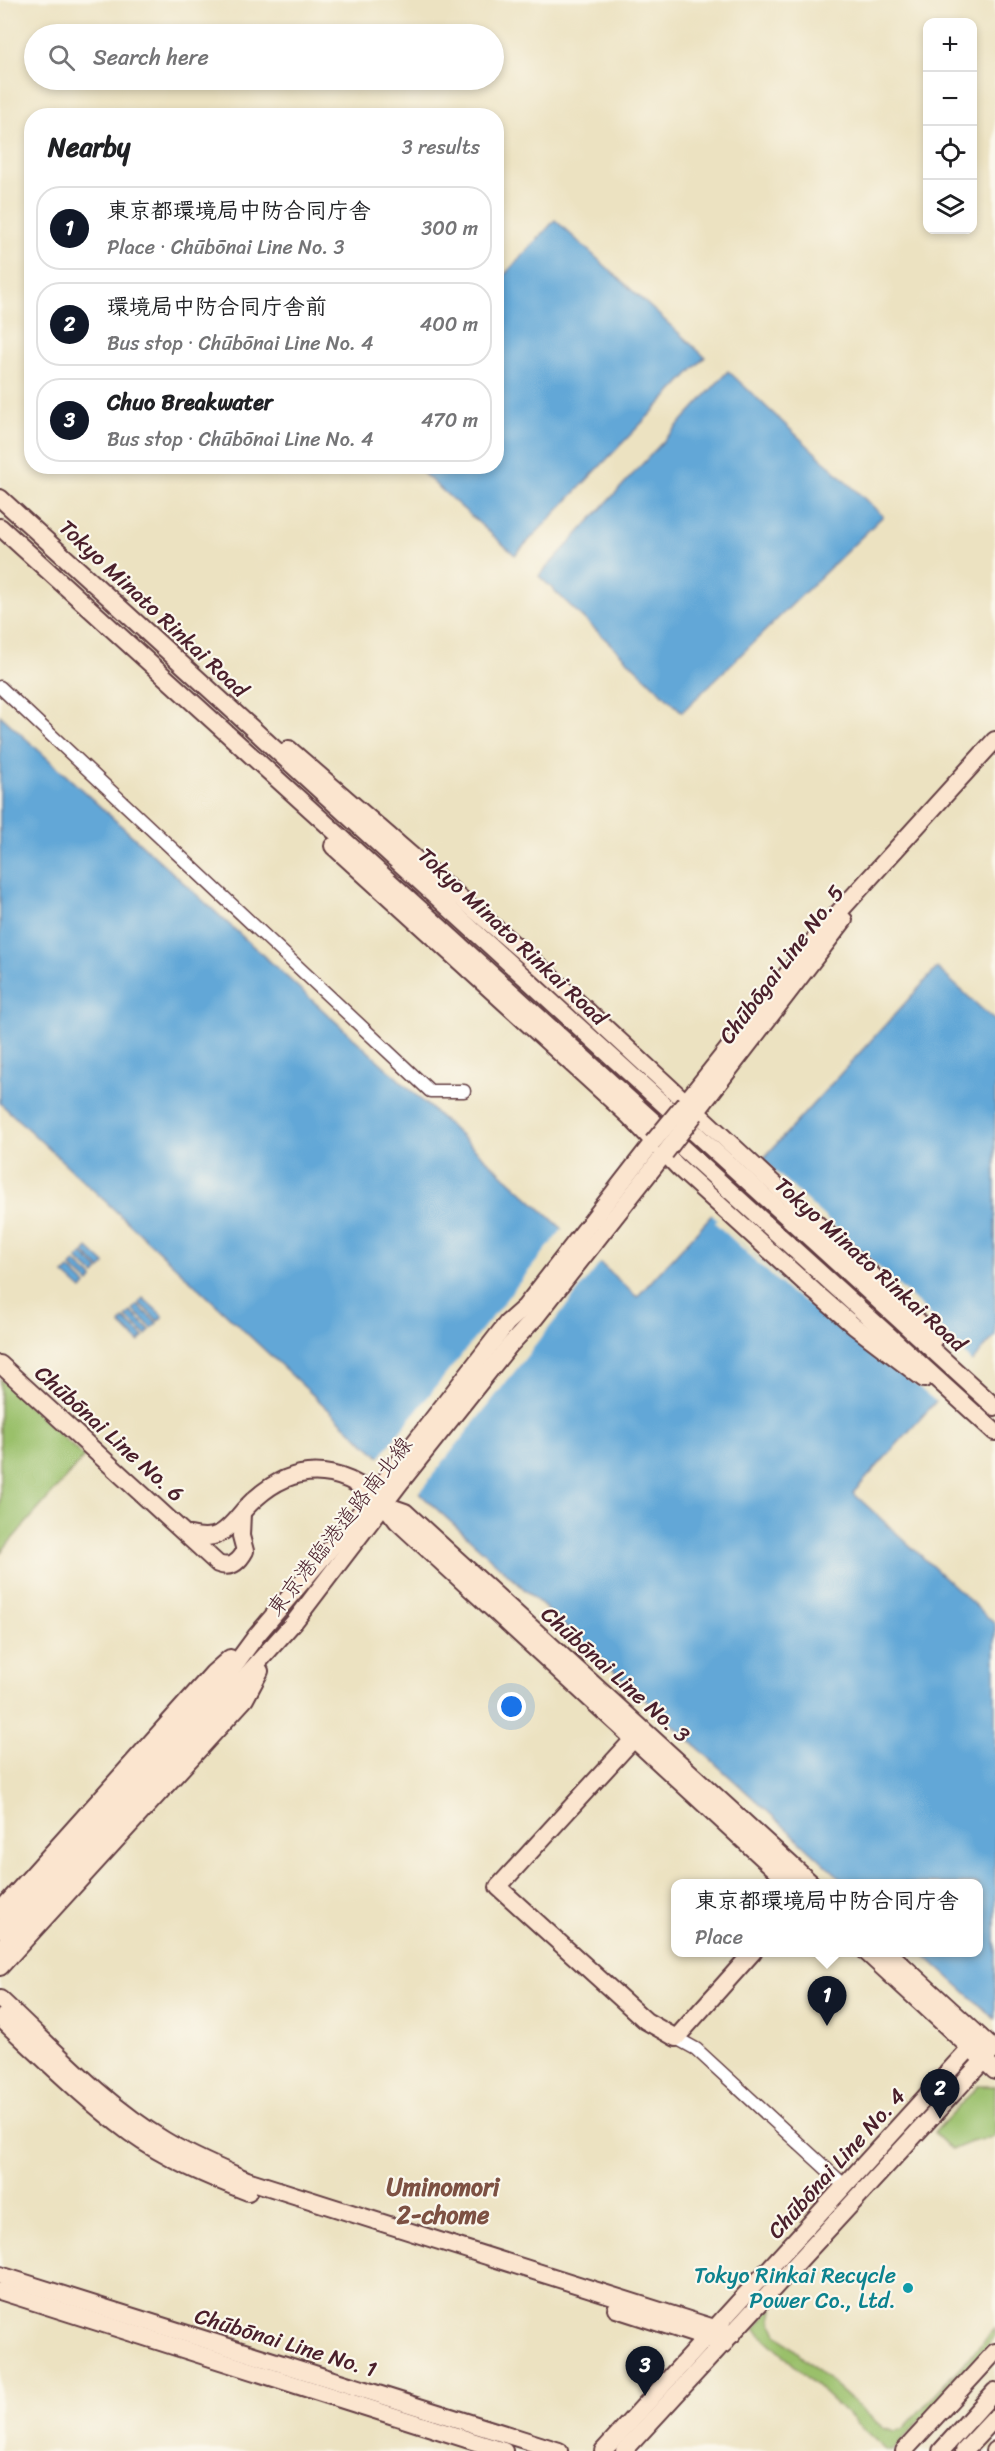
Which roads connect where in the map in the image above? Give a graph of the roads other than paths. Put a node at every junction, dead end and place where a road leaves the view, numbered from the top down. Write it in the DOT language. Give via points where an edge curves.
graph roads {
  1 [pos="0,492"];
  2 [pos="0,498"];
  3 [pos="15,510"];
  4 [pos="0,527"];
  5 [pos="204,682"];
  6 [pos="0,687"];
  7 [pos="235,740"];
  8 [pos="995,740"];
  9 [pos="464,1091"];
  10 [pos="690,1108"];
  11 [pos="659,1148"];
  12 [pos="707,1157"];
  13 [pos="0,1364"];
  14 [pos="979,1393"];
  15 [pos="994,1406"];
  16 [pos="978,1416"];
  17 [pos="995,1432"];
  18 [pos="378,1500"];
  19 [pos="242,1513"];
  20 [pos="190,1535"];
  21 [pos="216,1536"];
  22 [pos="211,1555"];
  23 [pos="256,1636"];
  24 [pos="271,1649"];
  25 [pos="638,1735"];
  26 [pos="786,1879"];
  27 [pos="806,1879"];
  28 [pos="0,1911"];
  29 [pos="0,1930"];
  30 [pos="0,1950"];
  31 [pos="749,1957"];
  32 [pos="871,1957"];
  33 [pos="892,1957"];
  34 [pos="0,1967"];
  35 [pos="0,1999"];
  36 [pos="0,2018"];
  37 [pos="676,2038"];
  38 [pos="975,2043"];
  39 [pos="992,2058"];
  40 [pos="845,2186"];
  41 [pos="0,2276"];
  42 [pos="0,2291"];
  43 [pos="711,2334"];
  44 [pos="728,2339"];
  45 [pos="995,2352"];
  46 [pos="995,2391"];
  47 [pos="995,2418"];
  48 [pos="504,2451"];
  49 [pos="559,2451"];
  50 [pos="603,2451"];
  51 [pos="624,2451"];
  52 [pos="904,2451"];
  53 [pos="941,2451"];
  54 [pos="964,2451"];
  1 -- 3 [label="street"];
  2 -- 3 [label="street, Tokyo Minato Rinkai Road"];
  3 -- 5 [label="street, Tokyo Minato Rinkai Road"];
  4 -- 7 [label="street, Tokyo Minato Rinkai Road"];
  5 -- 10 [label="street" via="326,779 540,967"];
  5 -- 12 [label="street, Tokyo Minato Rinkai Road"];
  6 -- 9 [label="street" via="430,1091"];
  7 -- 11 [label="street" via="337,850 628,1115"];
  7 -- 12 [label="street, Tokyo Minato Rinkai Road"];
  8 -- 10 [label="street, Chūbōgai Line No. 5" via="902,842 781,1004 735,1049"];
  10 -- 11 [label="street, 東京港臨港道路南北線, bridge"];
  10 -- 14 [label="street" via="899,1300"];
  11 -- 16 [label="street" via="854,1326"];
  11 -- 18 [label="street, 東京港臨港道路南北線" via="525,1307 507,1323"];
  12 -- 14 [label="street, Tokyo Minato Rinkai Road"];
  12 -- 16 [label="street, Tokyo Minato Rinkai Road"];
  13 -- 20 [label="street, Chūbōnai Line No. 6"];
  14 -- 15 [label="street, Tokyo Minato Rinkai Road"];
  16 -- 17 [label="street, Tokyo Minato Rinkai Road"];
  18 -- 19 [label="street" via="352,1479 328,1473 308,1474 268,1488"];
  18 -- 23 [label="street, 東京港臨港道路南北線" via="353,1522"];
  18 -- 24 [label="street, 東京港臨港道路南北線"];
  18 -- 25 [label="street, Chūbōnai Line No. 3" via="405,1512"];
  19 -- 21 [label="street"];
  19 -- 22 [label="street" via="245,1551 241,1558 225,1566"];
  20 -- 21 [label="street"];
  20 -- 22 [label="street, Chūbōnai Line No. 6"];
  21 -- 22 [label="street" via="211,1542"];
  23 -- 28 [label="street" via="213,1673"];
  23 -- 29 [label="street, 東京港臨港道路南北線" via="217,1689"];
  24 -- 30 [label="street, 東京港臨港道路南北線"];
  24 -- 34 [label="street" via="245,1699"];
  25 -- 26 [label="street, Chūbōnai Line No. 3"];
  25 -- 27 [label="street, Chūbōnai Line No. 3"];
  25 -- 37 [label="street" via="498,1887 646,2021"];
  31 -- 37 [label="street"];
  32 -- 38 [label="street"];
  33 -- 38 [label="street"];
  35 -- 43 [label="street" via="123,2112 206,2162 247,2180"];
  36 -- 43 [label="street" via="131,2134 205,2175 248,2192"];
  37 -- 40 [label="street" via="696,2049"];
  38 -- 39 [label="street"];
  38 -- 40 [label="street, Chūbōnai Line No. 4"];
  39 -- 44 [label="street, Chūbōnai Line No. 4"];
  40 -- 43 [label="street, Chūbōnai Line No. 4"];
  41 -- 49 [label="street, Chūbōnai Line No. 1"];
  42 -- 48 [label="street, Chūbōnai Line No. 1"];
  43 -- 44 [label="street"];
  43 -- 50 [label="street, Chūbōnai Line No. 4"];
  44 -- 51 [label="street, Chūbōnai Line No. 4"];
  45 -- 52 [label="street"];
  46 -- 53 [label="street"];
  47 -- 54 [label="street"];
}
